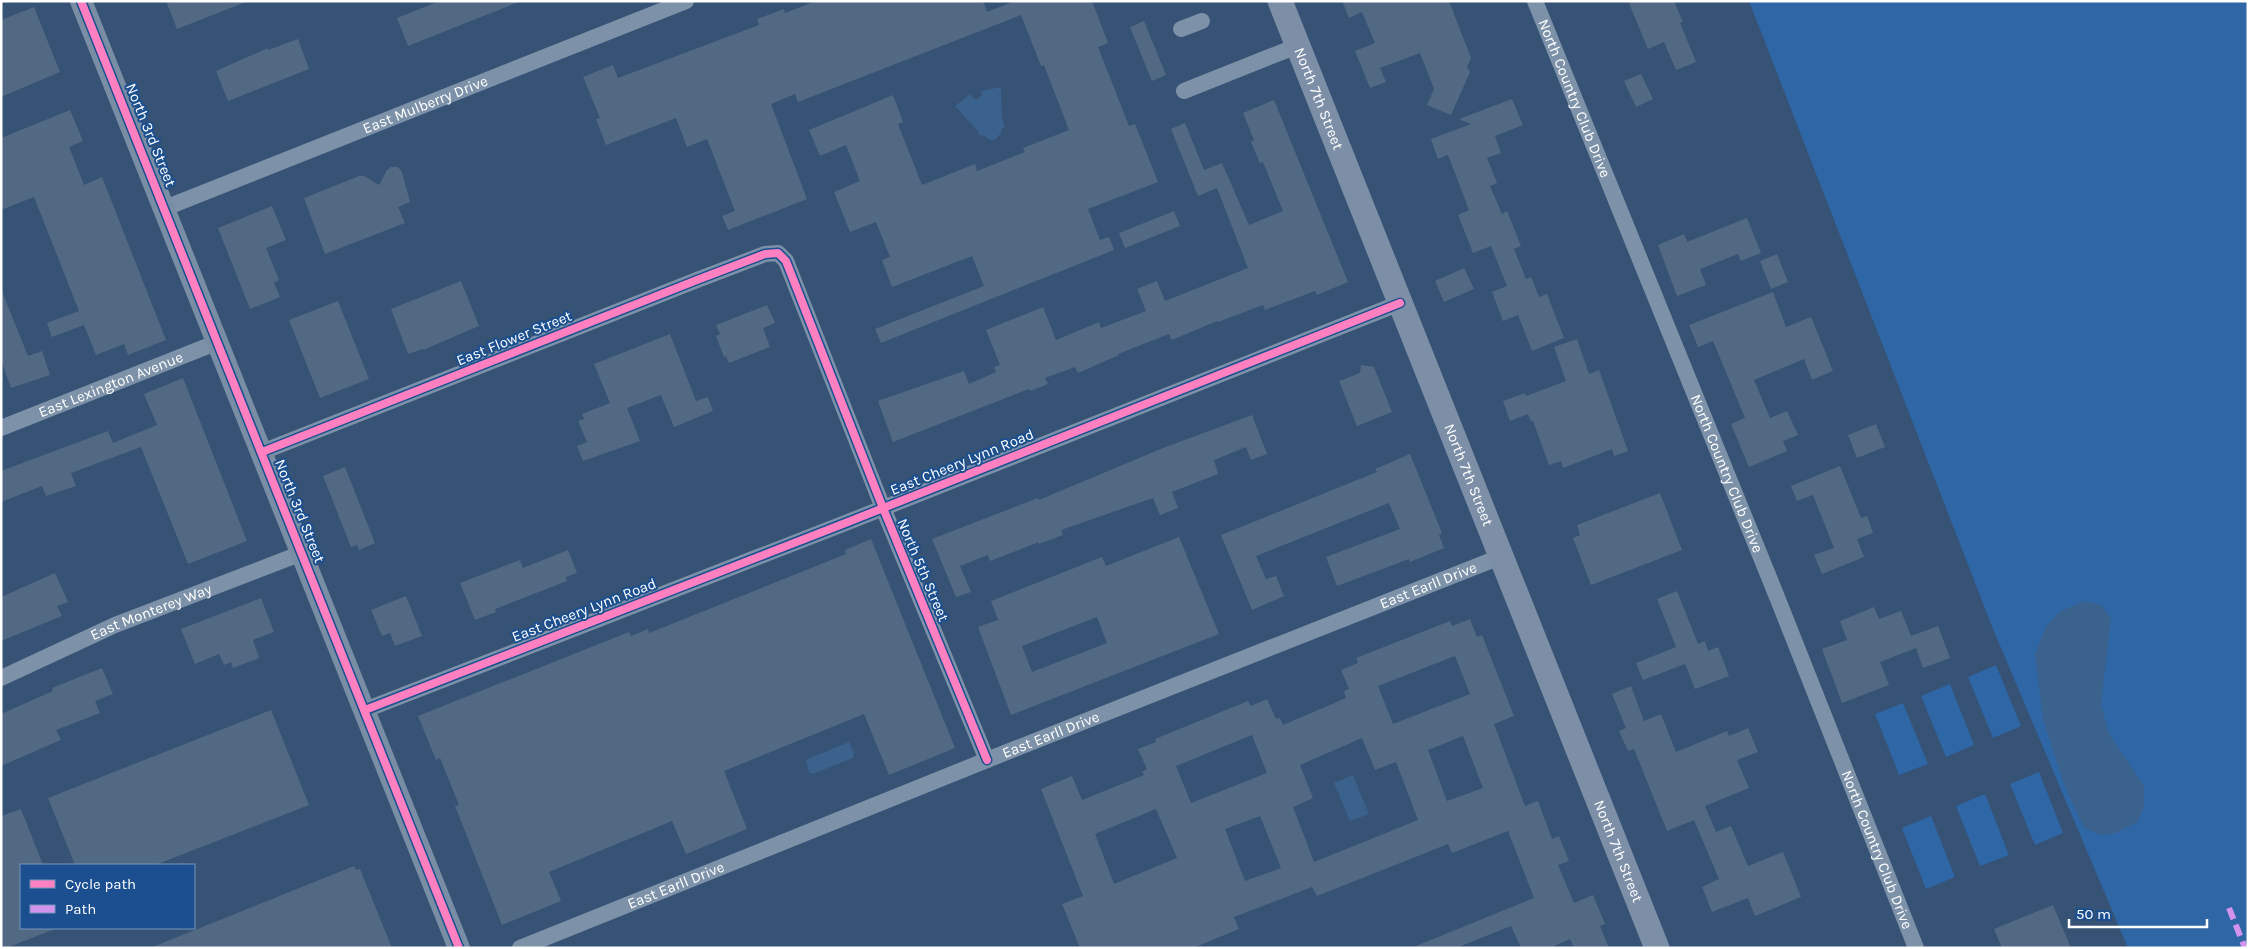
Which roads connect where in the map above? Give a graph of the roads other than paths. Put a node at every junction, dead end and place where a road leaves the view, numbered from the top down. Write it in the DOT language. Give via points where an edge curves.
graph roads {
  1 [pos="81,1"];
  2 [pos="1280,1"];
  3 [pos="1535,1"];
  4 [pos="681,2"];
  5 [pos="1202,21"];
  6 [pos="1181,29"];
  7 [pos="1297,46"];
  8 [pos="1184,91"];
  9 [pos="165,208"];
  10 [pos="778,253"];
  11 [pos="1400,303"];
  12 [pos="218,342"];
  13 [pos="1,428"];
  14 [pos="262,452"];
  15 [pos="883,508"];
  16 [pos="302,553"];
  17 [pos="1500,557"];
  18 [pos="1,678"];
  19 [pos="365,710"];
  20 [pos="987,760"];
  21 [pos="459,948"];
  22 [pos="520,948"];
  23 [pos="1658,948"];
  24 [pos="1916,948"];
  1 -- 9 [label="street, North 3rd Street"];
  2 -- 7 [label="main road, North 7th Street"];
  3 -- 24 [label="street, North Country Club Drive"];
  4 -- 9 [label="street, East Mulberry Drive"];
  5 -- 6 [label="street"];
  7 -- 8 [label="street"];
  7 -- 11 [label="main road, North 7th Street"];
  9 -- 12 [label="street, North 3rd Street"];
  10 -- 14 [label="street, East Flower Street" via="766,254 706,277"];
  10 -- 15 [label="street, North 5th Street" via="786,261"];
  11 -- 15 [label="street, East Cheery Lynn Road"];
  11 -- 17 [label="main road, North 7th Street"];
  12 -- 13 [label="street, East Lexington Avenue"];
  12 -- 14 [label="street, North 3rd Street"];
  14 -- 16 [label="street, North 3rd Street"];
  15 -- 19 [label="street, East Cheery Lynn Road"];
  15 -- 20 [label="street, North 5th Street"];
  16 -- 18 [label="street, East Monterey Way" via="115,625"];
  16 -- 19 [label="street, North 3rd Street"];
  17 -- 20 [label="street, East Earll Drive"];
  17 -- 23 [label="main road, North 7th Street"];
  19 -- 21 [label="street, North 3rd Street"];
  20 -- 22 [label="street, East Earll Drive"];
}
